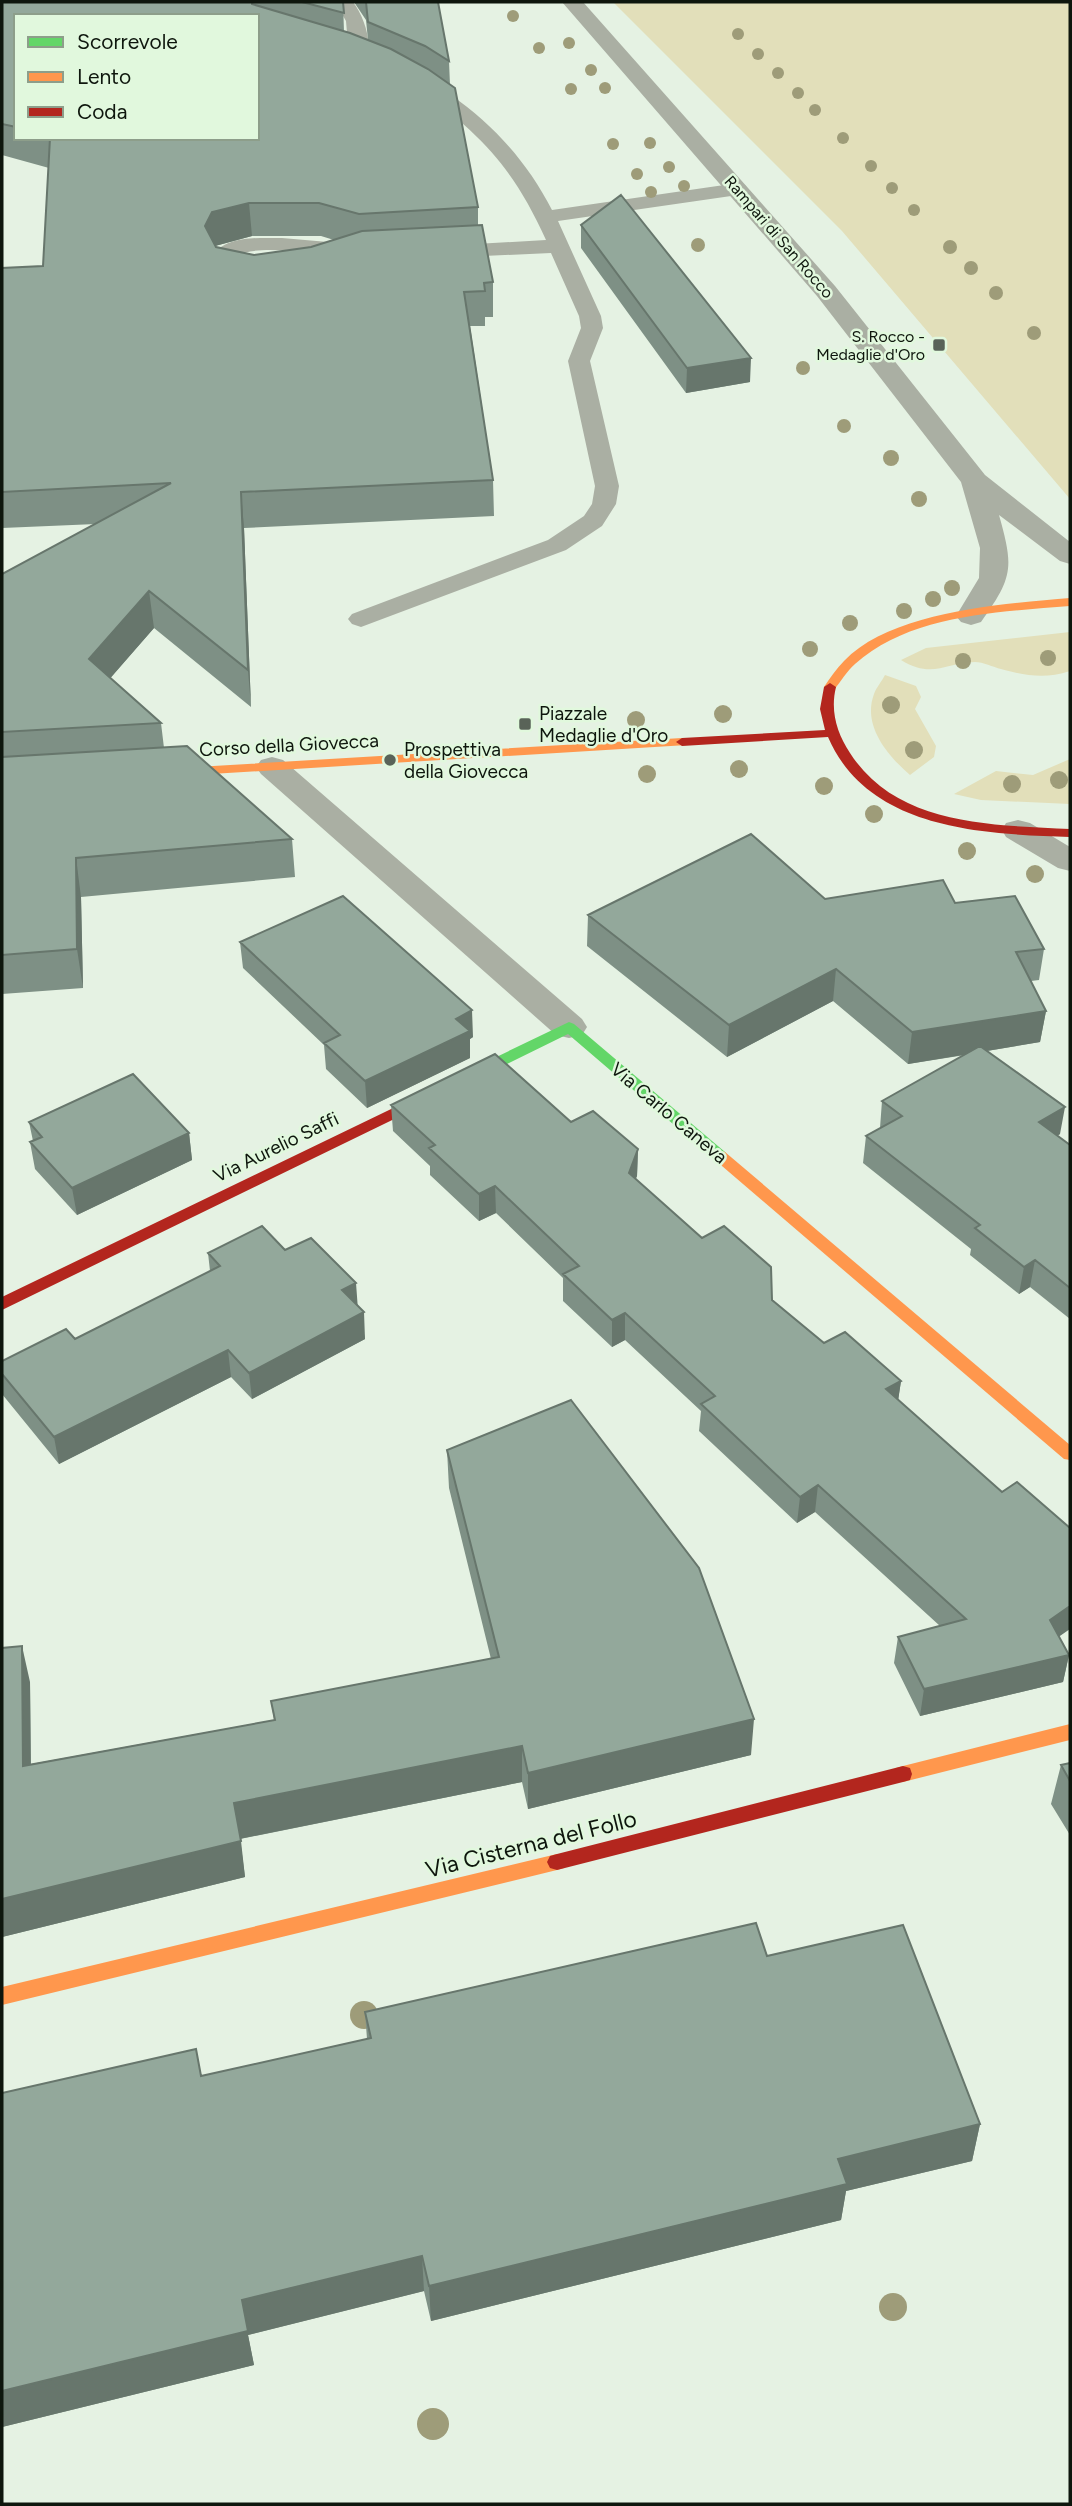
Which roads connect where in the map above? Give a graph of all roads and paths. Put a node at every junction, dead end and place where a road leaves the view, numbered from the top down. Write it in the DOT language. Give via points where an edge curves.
graph roads {
  1 [pos="344,2"];
  2 [pos="572,2"];
  3 [pos="331,49"];
  4 [pos="358,57"];
  5 [pos="380,64"];
  6 [pos="408,76"];
  7 [pos="738,189"];
  8 [pos="544,217"];
  9 [pos="558,247"];
  10 [pos="426,253"];
  11 [pos="386,255"];
  12 [pos="359,256"];
  13 [pos="329,270"];
  14 [pos="269,278"];
  15 [pos="975,481"];
  16 [pos="1070,555"];
  17 [pos="1070,603"];
  18 [pos="971,616"];
  19 [pos="361,619"];
  20 [pos="831,733"];
  21 [pos="272,767"];
  22 [pos="150,774"];
  23 [pos="1018,830"];
  24 [pos="1070,833"];
  25 [pos="1070,861"];
  26 [pos="569,1027"];
  27 [pos="2,1304"];
  28 [pos="1070,1454"];
  29 [pos="1070,1732"];
  30 [pos="2,1996"];
  1 -- 4 [label="lane" via="356,21"];
  2 -- 7 [label="street, Rampari di San Rocco"];
  3 -- 4 [label="lane"];
  4 -- 5 [label="lane"];
  6 -- 8 [label="lane" via="451,104 500,146"];
  7 -- 8 [label="lane"];
  7 -- 15 [label="street, Rampari di San Rocco" via="887,365"];
  8 -- 9 [label="lane"];
  9 -- 10 [label="lane"];
  9 -- 19 [label="lane" via="590,316 592,328 579,361 607,486 604,504 577,534 539,554"];
  11 -- 12 [label="lane"];
  12 -- 13 [label="lane"];
  12 -- 14 [label="lane" via="302,244 251,245 224,253 221,260 233,278"];
  15 -- 16 [label="street, Rampari di San Rocco"];
  15 -- 18 [label="street, Rampari di San Rocco" via="994,548 994,568"];
  17 -- 18 [label="street"];
  18 -- 20 [label="street" via="887,637 850,659 833,676 826,694 824,713"];
  20 -- 21 [label="street, Corso della Giovecca"];
  20 -- 23 [label="street" via="852,772 906,810 942,821"];
  21 -- 22 [label="street, Corso della Giovecca"];
  21 -- 26 [label="street, Via Carlo Caneva"];
  23 -- 24 [label="street"];
  23 -- 25 [label="street"];
  26 -- 27 [label="street, Via Aurelio Saffi"];
  26 -- 28 [label="street, Via Carlo Caneva"];
  29 -- 30 [label="street, Via Cisterna del Follo"];
}
